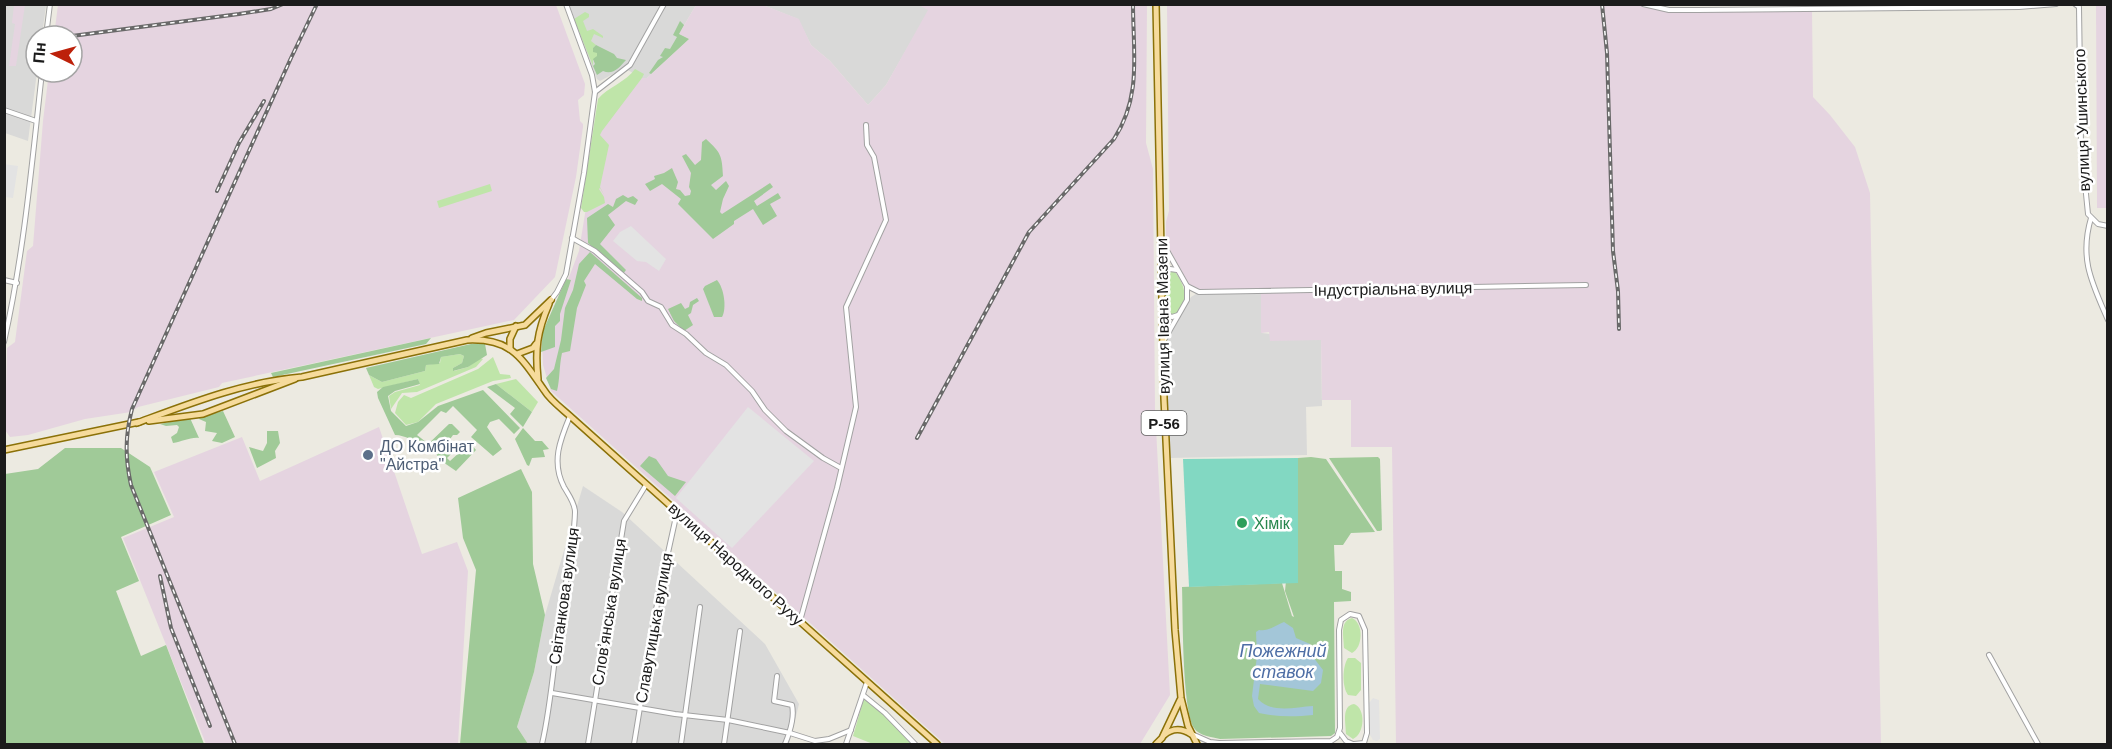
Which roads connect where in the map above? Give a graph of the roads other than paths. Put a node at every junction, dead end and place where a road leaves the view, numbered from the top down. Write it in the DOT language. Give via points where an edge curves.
graph roads {
  1 [pos="50,4"];
  2 [pos="566,4"];
  3 [pos="664,4"];
  4 [pos="1156,4"];
  5 [pos="1643,4"];
  6 [pos="2056,4"];
  7 [pos="2075,4"];
  8 [pos="2044,5"];
  9 [pos="1806,7"];
  10 [pos="1861,7"];
  11 [pos="48,24"];
  12 [pos="41,84"];
  13 [pos="595,92"];
  14 [pos="4,110"];
  15 [pos="36,121"];
  16 [pos="866,125"];
  17 [pos="2091,218"];
  18 [pos="2108,226"];
  19 [pos="572,238"];
  20 [pos="1161,240"];
  21 [pos="1177,271"];
  22 [pos="1162,272"];
  23 [pos="4,280"];
  24 [pos="17,283"];
  25 [pos="1586,285"];
  26 [pos="1187,286"];
  27 [pos="1199,292"];
  28 [pos="551,300"];
  29 [pos="1187,300"];
  30 [pos="1162,314"];
  31 [pos="1180,314"];
  32 [pos="2108,320"];
  33 [pos="525,325"];
  34 [pos="516,327"];
  35 [pos="537,336"];
  36 [pos="467,340"];
  37 [pos="4,342"];
  38 [pos="1163,343"];
  39 [pos="537,344"];
  40 [pos="510,349"];
  41 [pos="517,354"];
  42 [pos="302,377"];
  43 [pos="539,381"];
  44 [pos="570,416"];
  45 [pos="137,423"];
  46 [pos="4,450"];
  47 [pos="841,468"];
  48 [pos="646,485"];
  49 [pos="677,511"];
  50 [pos="700,607"];
  51 [pos="800,621"];
  52 [pos="740,631"];
  53 [pos="1989,655"];
  54 [pos="777,676"];
  55 [pos="867,682"];
  56 [pos="552,693"];
  57 [pos="862,695"];
  58 [pos="1181,698"];
  59 [pos="595,700"];
  60 [pos="640,708"];
  61 [pos="685,716"];
  62 [pos="728,720"];
  63 [pos="851,730"];
  64 [pos="790,733"];
  65 [pos="1340,733"];
  66 [pos="1192,735"];
  67 [pos="1159,742"];
  68 [pos="815,743"];
  69 [pos="542,744"];
  70 [pos="588,744"];
  71 [pos="634,744"];
  72 [pos="681,744"];
  73 [pos="724,744"];
  74 [pos="785,744"];
  75 [pos="846,744"];
  76 [pos="915,744"];
  77 [pos="937,744"];
  78 [pos="1197,744"];
  79 [pos="1354,744"];
  80 [pos="2038,744"];
  1 -- 11 [label="street"];
  2 -- 13 [label="street"];
  3 -- 13 [label="street" via="630,65"];
  4 -- 20 [label="main road, вулиця Івана Мазепи / Р-56"];
  5 -- 9 [label="street" via="1669,10"];
  6 -- 8 [label="street"];
  7 -- 17 [label="street, вулиця Ушинського" via="2079,8 2084,191"];
  8 -- 10 [label="street"];
  9 -- 10 [label="street"];
  12 -- 15 [label="street"];
  13 -- 19 [label="street"];
  14 -- 15 [label="street"];
  15 -- 24 [label="street"];
  16 -- 47 [label="street" via="867,145 874,158 886,220 846,307 856,407"];
  17 -- 18 [label="street"];
  17 -- 32 [label="street" via="2085,254 2089,276"];
  19 -- 28 [label="street" via="566,274"];
  19 -- 47 [label="street" via="595,251 648,301 661,307 672,325 726,365 786,431"];
  20 -- 21 [label="street"];
  20 -- 22 [label="main road, вулиця Івана Мазепи / Р-56"];
  21 -- 22 [label="street"];
  21 -- 26 [label="street"];
  22 -- 30 [label="main road, вулиця Івана Мазепи / Р-56"];
  23 -- 24 [label="street"];
  24 -- 37 [label="street"];
  25 -- 27 [label="street, Індустріальна вулиця"];
  26 -- 27 [label="street, Індустріальна вулиця"];
  26 -- 29 [label="street"];
  27 -- 29 [label="street"];
  28 -- 33 [label="main road"];
  28 -- 35 [label="main road"];
  29 -- 31 [label="street"];
  30 -- 31 [label="street"];
  30 -- 38 [label="main road, вулиця Івана Мазепи / Р-56"];
  31 -- 38 [label="street"];
  33 -- 34 [label="main road"];
  33 -- 35 [label="main road" via="535,329"];
  34 -- 36 [label="main road"];
  34 -- 40 [label="main road"];
  35 -- 39 [label="main road"];
  36 -- 40 [label="main road" via="486,339"];
  36 -- 42 [label="main road"];
  38 -- 58 [label="main road, вулиця Івана Мазепи / Р-56"];
  39 -- 41 [label="main road"];
  39 -- 43 [label="main road"];
  40 -- 41 [label="main road"];
  41 -- 43 [label="main road, вулиця Народного Руху"];
  42 -- 45 [label="main road" via="219,393"];
  42 -- 45 [label="main road" via="203,414"];
  43 -- 44 [label="main road, вулиця Народного Руху"];
  44 -- 48 [label="main road, вулиця Народного Руху"];
  44 -- 56 [label="street, Світанкова вулиця" via="557,456 561,482 575,508"];
  45 -- 46 [label="main road"];
  47 -- 51 [label="street"];
  48 -- 49 [label="main road, вулиця Народного Руху"];
  48 -- 59 [label="street, Словʼянська вулиця" via="624,521"];
  49 -- 51 [label="main road, вулиця Народного Руху"];
  49 -- 60 [label="street, Славутицька вулиця"];
  50 -- 61 [label="street"];
  51 -- 55 [label="main road, вулиця Народного Руху"];
  52 -- 62 [label="street"];
  53 -- 80 [label="street"];
  54 -- 64 [label="street" via="774,701 792,705 794,711"];
  55 -- 57 [label="street"];
  55 -- 77 [label="main road, вулиця Народного Руху"];
  56 -- 59 [label="street"];
  56 -- 69 [label="street, Світанкова вулиця"];
  57 -- 63 [label="street"];
  57 -- 76 [label="street"];
  58 -- 66 [label="main road, вулиця Івана Мазепи / Р-56"];
  58 -- 67 [label="main road, вулиця Івана Мазепи / Р-56"];
  59 -- 60 [label="street"];
  59 -- 70 [label="street, Словʼянська вулиця"];
  60 -- 61 [label="street"];
  60 -- 71 [label="street, Славутицька вулиця"];
  61 -- 62 [label="street"];
  61 -- 72 [label="street"];
  62 -- 64 [label="street"];
  62 -- 73 [label="street"];
  63 -- 68 [label="street"];
  63 -- 75 [label="street"];
  64 -- 68 [label="street"];
  64 -- 74 [label="street"];
  65 -- 66 [label="street" via="1331,741 1219,743"];
  65 -- 79 [label="street"];
  65 -- 79 [label="street" via="1339,623 1346,615 1354,614 1362,620 1365,630 1367,733 1364,743"];
  66 -- 67 [label="main road" via="1174,729"];
  66 -- 78 [label="main road, Р-56"];
}
